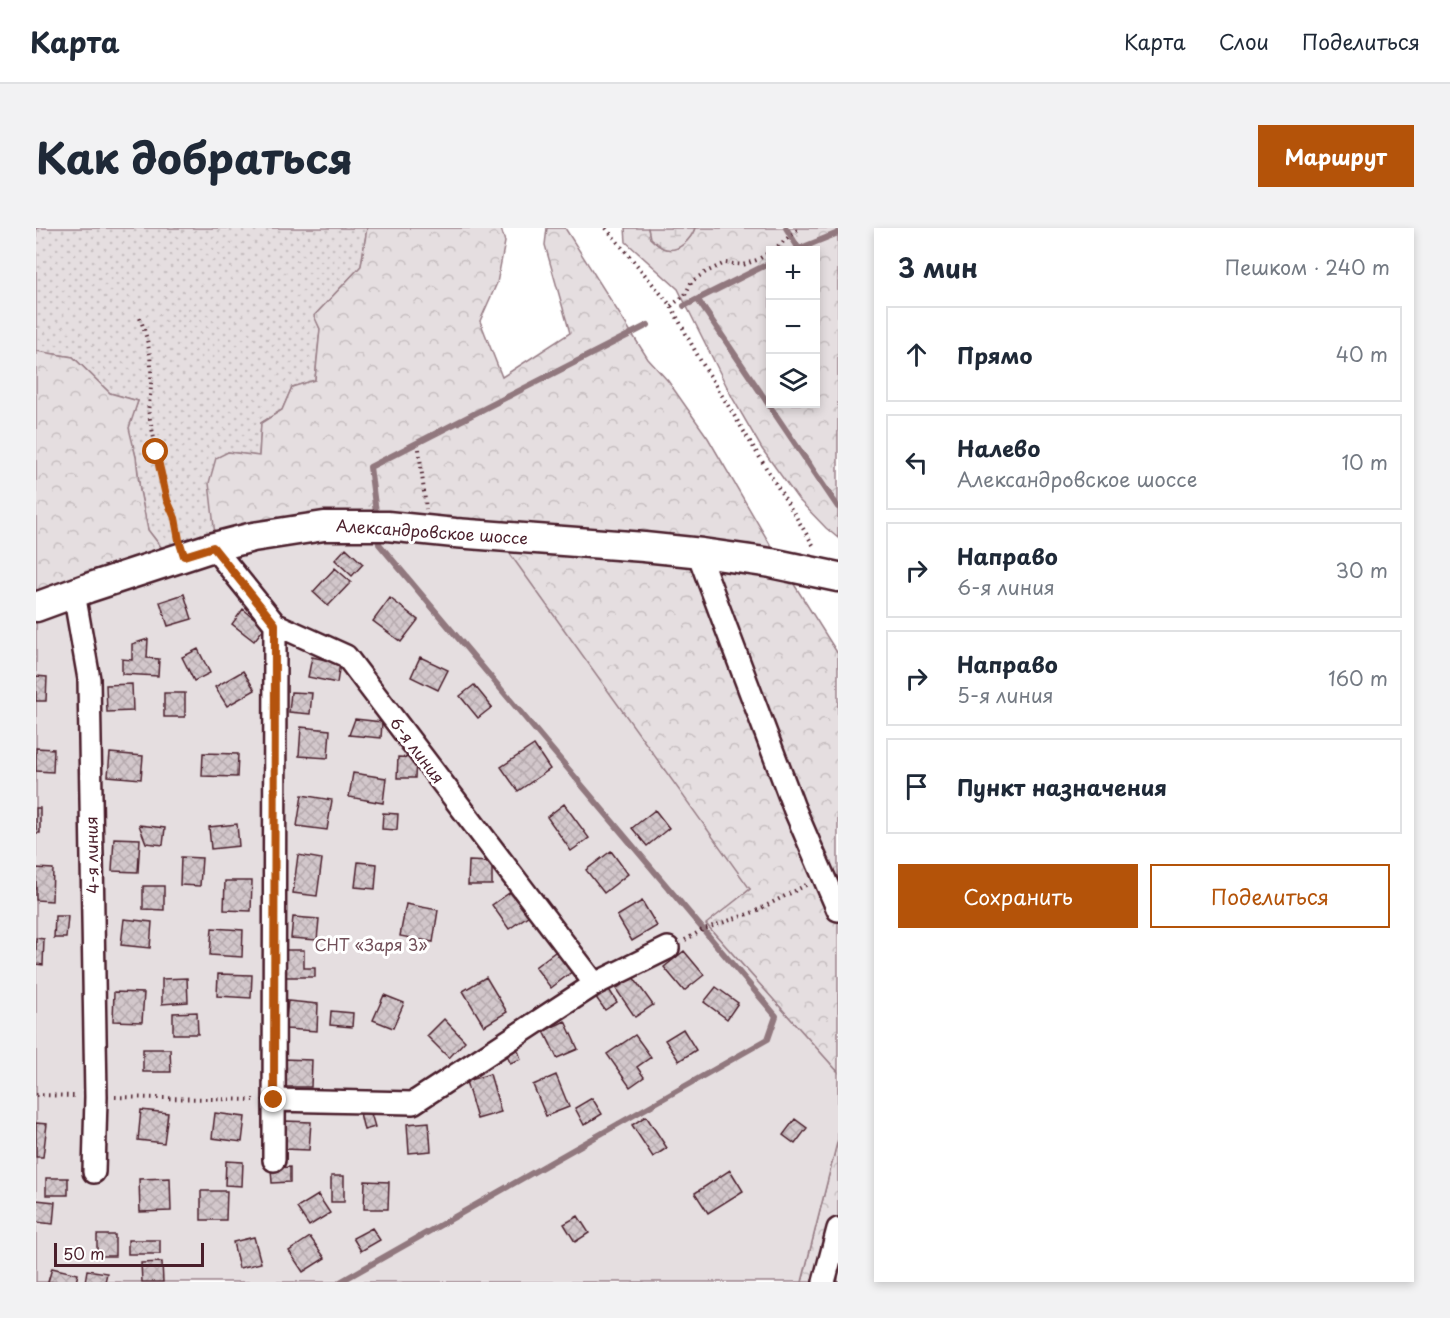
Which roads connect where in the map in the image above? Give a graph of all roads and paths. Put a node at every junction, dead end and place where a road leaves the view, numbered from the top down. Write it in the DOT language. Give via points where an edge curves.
graph roads {
  1 [pos="606,228"];
  2 [pos="800,228"];
  3 [pos="778,246"];
  4 [pos="766,255"];
  5 [pos="671,306"];
  6 [pos="140,318"];
  7 [pos="419,449"];
  8 [pos="429,530"];
  9 [pos="213,547"];
  10 [pos="698,553"];
  11 [pos="184,556"];
  12 [pos="835,576"];
  13 [pos="74,593"];
  14 [pos="36,607"];
  15 [pos="275,624"];
  16 [pos="823,876"];
  17 [pos="838,910"];
  18 [pos="668,948"];
  19 [pos="595,984"];
  20 [pos="36,1095"];
  21 [pos="274,1100"];
  22 [pos="96,1107"];
  23 [pos="274,1160"];
  24 [pos="94,1172"];
  25 [pos="838,1229"];
  26 [pos="824,1282"];
  1 -- 5 [label="path"];
  2 -- 3 [label="path"];
  4 -- 5 [label="path" via="743,265 725,263 706,272 692,281 685,295"];
  5 -- 12 [label="path" via="699,358"];
  6 -- 11 [label="path" via="151,355 148,410 167,500"];
  7 -- 8 [label="path"];
  8 -- 9 [label="street, Александровское шоссе" via="324,526"];
  8 -- 10 [label="street, Александровское шоссе"];
  9 -- 11 [label="street, Александровское шоссе"];
  9 -- 15 [label="street, 6-я линия"];
  10 -- 12 [label="street, Александровское шоссе"];
  10 -- 16 [label="street"];
  11 -- 13 [label="street, Александровское шоссе"];
  13 -- 14 [label="street, Александровское шоссе"];
  13 -- 22 [label="street, 4-я линия" via="90,679"];
  15 -- 19 [label="street, 6-я линия" via="346,656"];
  15 -- 21 [label="street"];
  16 -- 17 [label="street"];
  16 -- 18 [label="path" via="754,912 704,929"];
  18 -- 19 [label="street"];
  19 -- 21 [label="street" via="413,1103"];
  20 -- 22 [label="path"];
  21 -- 22 [label="path"];
  21 -- 23 [label="street"];
  22 -- 24 [label="street, 4-я линия"];
  25 -- 26 [label="street"];
}
